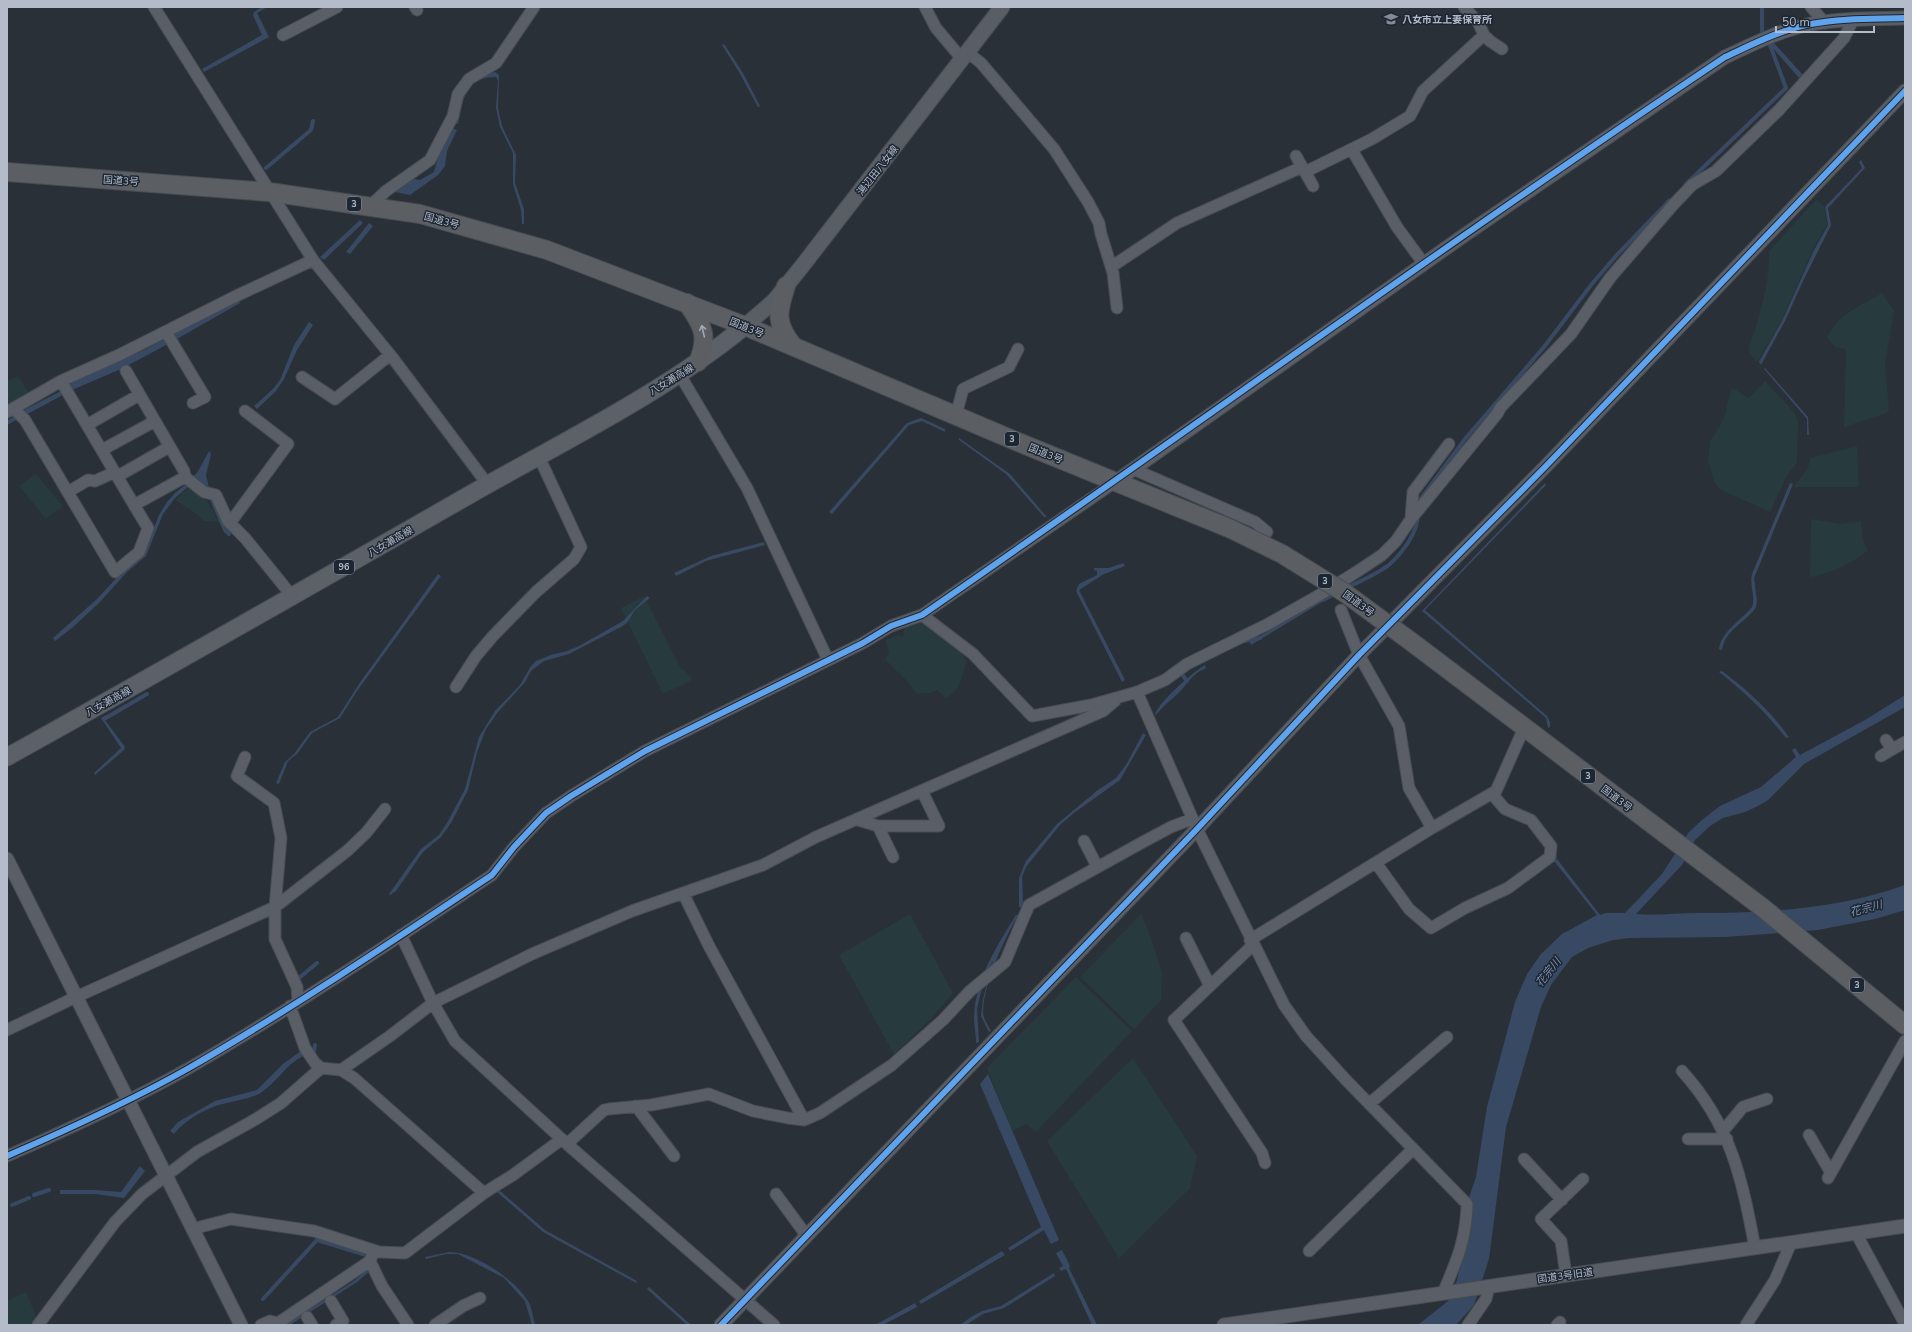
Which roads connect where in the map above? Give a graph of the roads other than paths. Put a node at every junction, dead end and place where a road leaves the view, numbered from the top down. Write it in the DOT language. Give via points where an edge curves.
graph roads {
  1 [pos="154,7"];
  2 [pos="337,7"];
  3 [pos="534,7"];
  4 [pos="925,7"];
  5 [pos="1002,7"];
  6 [pos="1464,7"];
  7 [pos="1811,7"];
  8 [pos="1905,18"];
  9 [pos="1853,20"];
  10 [pos="1825,23"];
  11 [pos="283,35"];
  12 [pos="1484,35"];
  13 [pos="1502,49"];
  14 [pos="965,56"];
  15 [pos="1905,91"];
  16 [pos="1352,150"];
  17 [pos="1296,156"];
  18 [pos="1304,170"];
  19 [pos="7,172"];
  20 [pos="1313,186"];
  21 [pos="269,192"];
  22 [pos="370,206"];
  23 [pos="313,260"];
  24 [pos="1424,264"];
  25 [pos="1111,267"];
  26 [pos="786,286"];
  27 [pos="687,304"];
  28 [pos="1117,308"];
  29 [pos="746,326"];
  30 [pos="166,332"];
  31 [pos="794,347"];
  32 [pos="1018,348"];
  33 [pos="390,355"];
  34 [pos="698,362"];
  35 [pos="126,372"];
  36 [pos="680,375"];
  37 [pos="302,377"];
  38 [pos="61,381"];
  39 [pos="139,395"];
  40 [pos="193,403"];
  41 [pos="10,411"];
  42 [pos="245,412"];
  43 [pos="956,416"];
  44 [pos="155,421"];
  45 [pos="87,425"];
  46 [pos="1449,444"];
  47 [pos="169,446"];
  48 [pos="102,450"];
  49 [pos="539,457"];
  50 [pos="1133,470"];
  51 [pos="116,474"];
  52 [pos="185,477"];
  53 [pos="1115,482"];
  54 [pos="488,484"];
  55 [pos="68,492"];
  56 [pos="134,505"];
  57 [pos="1411,519"];
  58 [pos="230,523"];
  59 [pos="1267,532"];
  60 [pos="292,596"];
  61 [pos="1341,610"];
  62 [pos="922,615"];
  63 [pos="1359,656"];
  64 [pos="828,660"];
  65 [pos="456,687"];
  66 [pos="1137,692"];
  67 [pos="1120,697"];
  68 [pos="1524,728"];
  69 [pos="1886,740"];
  70 [pos="1905,742"];
  71 [pos="1892,749"];
  72 [pos="1880,756"];
  73 [pos="7,757"];
  74 [pos="246,757"];
  75 [pos="922,791"];
  76 [pos="1492,794"];
  77 [pos="385,809"];
  78 [pos="858,820"];
  79 [pos="1194,824"];
  80 [pos="878,826"];
  81 [pos="1432,828"];
  82 [pos="1084,841"];
  83 [pos="893,857"];
  84 [pos="7,859"];
  85 [pos="1376,863"];
  86 [pos="1097,866"];
  87 [pos="683,893"];
  88 [pos="275,907"];
  89 [pos="401,935"];
  90 [pos="1186,938"];
  91 [pos="1252,942"];
  92 [pos="1210,986"];
  93 [pos="76,997"];
  94 [pos="294,1003"];
  95 [pos="432,1003"];
  96 [pos="1905,1024"];
  97 [pos="7,1030"];
  98 [pos="1447,1037"];
  99 [pos="1905,1041"];
  100 [pos="321,1068"];
  101 [pos="341,1070"];
  102 [pos="1682,1071"];
  103 [pos="129,1099"];
  104 [pos="1767,1099"];
  105 [pos="1369,1104"];
  106 [pos="636,1106"];
  107 [pos="804,1120"];
  108 [pos="1725,1135"];
  109 [pos="1809,1136"];
  110 [pos="1688,1139"];
  111 [pos="565,1141"];
  112 [pos="1413,1149"];
  113 [pos="7,1156"];
  114 [pos="674,1156"];
  115 [pos="1524,1159"];
  116 [pos="1265,1163"];
  117 [pos="166,1175"];
  118 [pos="1583,1179"];
  119 [pos="484,1193"];
  120 [pos="776,1194"];
  121 [pos="1562,1200"];
  122 [pos="1905,1226"];
  123 [pos="192,1230"];
  124 [pos="1856,1233"];
  125 [pos="806,1235"];
  126 [pos="1791,1243"];
  127 [pos="1756,1248"];
  128 [pos="1309,1251"];
  129 [pos="372,1256"];
  130 [pos="1566,1275"];
  131 [pos="1487,1286"];
  132 [pos="1445,1293"];
  133 [pos="480,1298"];
  134 [pos="746,1300"];
  135 [pos="331,1301"];
  136 [pos="1905,1324"];
  137 [pos="38,1325"];
  138 [pos="241,1325"];
  139 [pos="261,1325"];
  140 [pos="336,1325"];
  141 [pos="408,1325"];
  142 [pos="435,1325"];
  143 [pos="722,1325"];
  144 [pos="774,1325"];
  145 [pos="1224,1325"];
  146 [pos="1468,1325"];
  147 [pos="1746,1325"];
  1 -- 21 [label="street"];
  2 -- 11 [label="street"];
  3 -- 22 [label="street" via="496,63 469,79 458,94 453,116 430,160 386,191"];
  4 -- 14 [label="street" via="936,28"];
  5 -- 14 [label="main road, 湯辺田八女線"];
  6 -- 12 [label="street" via="1478,22"];
  7 -- 10 [label="street"];
  8 -- 9 [label="street"];
  9 -- 10 [label="street"];
  9 -- 57 [label="street" via="1844,38 1779,110 1716,172 1692,185 1673,205 1610,278 1571,334 1501,407"];
  10 -- 24 [label="street" via="1810,24 1765,38 1719,61"];
  12 -- 13 [label="street"];
  12 -- 16 [label="street" via="1423,91 1410,116"];
  14 -- 25 [label="street" via="981,63 1054,149 1099,223"];
  14 -- 26 [label="main road, 湯辺田八女線"];
  15 -- 63 [label="street" via="1546,466"];
  16 -- 18 [label="street"];
  16 -- 24 [label="street" via="1397,227"];
  17 -- 18 [label="street"];
  18 -- 20 [label="street"];
  18 -- 25 [label="street" via="1177,223"];
  19 -- 21 [label="highway, 国道3号 / 3"];
  21 -- 22 [label="highway, 国道3号 / 3"];
  21 -- 23 [label="street"];
  22 -- 27 [label="highway, 国道3号 / 3" via="420,214 546,250"];
  23 -- 30 [label="street"];
  23 -- 33 [label="street"];
  24 -- 50 [label="street"];
  25 -- 28 [label="street"];
  26 -- 29 [label="main road, 湯辺田八女線" via="774,301"];
  26 -- 31 [label="highway" via="779,319 786,337"];
  27 -- 29 [label="highway, 国道3号 / 3"];
  34 -- 27 [label="highway, one-way" via="705,341 704,332"];
  29 -- 31 [label="highway, 国道3号 / 3"];
  29 -- 34 [label="main road, 八女瀬高線 / 96"];
  30 -- 38 [label="street"];
  30 -- 40 [label="street" via="205,397"];
  31 -- 43 [label="highway, 国道3号 / 3"];
  32 -- 43 [label="street" via="1009,367 963,389"];
  33 -- 37 [label="street" via="335,399"];
  33 -- 54 [label="street"];
  34 -- 36 [label="main road, 八女瀬高線 / 96"];
  35 -- 39 [label="street"];
  36 -- 49 [label="main road, 八女瀬高線 / 96"];
  36 -- 64 [label="street" via="747,488"];
  38 -- 41 [label="street"];
  38 -- 45 [label="street"];
  39 -- 44 [label="street"];
  39 -- 45 [label="street"];
  41 -- 55 [label="street" via="24,420"];
  42 -- 58 [label="street" via="288,444"];
  43 -- 53 [label="highway, 国道3号 / 3"];
  44 -- 47 [label="street"];
  44 -- 48 [label="street"];
  45 -- 48 [label="street"];
  46 -- 57 [label="street" via="1413,492"];
  47 -- 51 [label="street"];
  47 -- 52 [label="street"];
  48 -- 51 [label="street"];
  49 -- 54 [label="main road, 八女瀬高線 / 96"];
  49 -- 65 [label="street" via="581,547 574,559 536,592 493,636 476,656"];
  50 -- 53 [label="street"];
  50 -- 59 [label="street" via="1255,522"];
  51 -- 55 [label="street" via="95,481 88,480"];
  51 -- 56 [label="street"];
  52 -- 56 [label="street"];
  52 -- 58 [label="street" via="204,492 216,495"];
  53 -- 62 [label="street"];
  53 -- 68 [label="highway, 国道3号 / 3, bridge" via="1231,529 1282,554 1345,593"];
  54 -- 60 [label="main road, 八女瀬高線 / 96"];
  55 -- 56 [label="street" via="115,572 139,552 148,528"];
  57 -- 66 [label="street" via="1382,555 1316,598 1187,664 1165,680"];
  58 -- 60 [label="street"];
  60 -- 73 [label="main road, 八女瀬高線 / 96"];
  61 -- 63 [label="street"];
  62 -- 64 [label="street" via="891,626 863,644"];
  62 -- 67 [label="street" via="973,654 1032,716"];
  63 -- 79 [label="street"];
  63 -- 81 [label="street" via="1399,726 1409,788"];
  64 -- 89 [label="street" via="645,751 571,796 546,813 492,874"];
  66 -- 67 [label="street"];
  66 -- 79 [label="street"];
  67 -- 75 [label="street" via="1103,711"];
  68 -- 76 [label="street" via="1496,791"];
  68 -- 96 [label="highway, 国道3号 / 3" via="1762,908"];
  69 -- 71 [label="street"];
  70 -- 71 [label="street"];
  71 -- 72 [label="street"];
  74 -- 88 [label="street" via="237,776 274,803 277,817 281,838"];
  75 -- 78 [label="street"];
  75 -- 80 [label="street" via="939,826"];
  76 -- 81 [label="street"];
  76 -- 85 [label="street" via="1505,809 1531,820 1551,846 1550,857 1508,888 1465,908 1431,928 1409,909"];
  77 -- 88 [label="street" via="366,834 348,851"];
  78 -- 80 [label="street"];
  78 -- 87 [label="street" via="816,837 762,865"];
  79 -- 86 [label="street" via="1172,827"];
  79 -- 91 [label="street"];
  79 -- 125 [label="street"];
  80 -- 83 [label="street"];
  81 -- 85 [label="street"];
  82 -- 86 [label="street"];
  84 -- 93 [label="street"];
  85 -- 91 [label="street"];
  86 -- 107 [label="street" via="1029,905 1005,962 970,991 924,1039 862,1086 820,1113"];
  87 -- 95 [label="street" via="632,911 532,954"];
  87 -- 107 [label="street"];
  88 -- 93 [label="street"];
  88 -- 94 [label="street" via="276,939 297,987"];
  89 -- 94 [label="street"];
  89 -- 95 [label="street"];
  90 -- 92 [label="street"];
  91 -- 92 [label="street"];
  91 -- 105 [label="street" via="1284,1006 1306,1036"];
  92 -- 116 [label="street" via="1174,1020 1262,1153"];
  93 -- 97 [label="street"];
  93 -- 103 [label="street"];
  94 -- 100 [label="street" via="305,1048"];
  94 -- 103 [label="street" via="189,1068"];
  95 -- 101 [label="street"];
  95 -- 111 [label="street" via="455,1042"];
  98 -- 105 [label="street"];
  99 -- 109 [label="street" via="1830,1176"];
  100 -- 101 [label="street"];
  100 -- 117 [label="street" via="281,1103 198,1152"];
  101 -- 119 [label="street" via="354,1078"];
  102 -- 108 [label="street" via="1694,1085"];
  103 -- 113 [label="street"];
  103 -- 117 [label="street"];
  104 -- 108 [label="street" via="1743,1107"];
  105 -- 112 [label="street"];
  106 -- 107 [label="street" via="709,1094 753,1111"];
  106 -- 111 [label="street" via="604,1110"];
  106 -- 114 [label="street"];
  108 -- 110 [label="street"];
  108 -- 127 [label="street" via="1734,1154 1745,1191"];
  111 -- 119 [label="street"];
  111 -- 134 [label="street"];
  112 -- 128 [label="street"];
  112 -- 132 [label="street" via="1467,1204 1462,1245"];
  115 -- 121 [label="street"];
  117 -- 123 [label="street"];
  117 -- 137 [label="street" via="142,1194 115,1222"];
  118 -- 121 [label="street"];
  119 -- 129 [label="street" via="405,1253"];
  120 -- 125 [label="street"];
  121 -- 130 [label="street" via="1541,1220 1561,1242"];
  122 -- 124 [label="street, 国道3号旧道"];
  123 -- 129 [label="street" via="231,1219 314,1231"];
  123 -- 138 [label="street"];
  124 -- 126 [label="street, 国道3号旧道"];
  124 -- 136 [label="street"];
  125 -- 134 [label="street"];
  126 -- 127 [label="street, 国道3号旧道"];
  126 -- 147 [label="street" via="1775,1280"];
  127 -- 130 [label="street, 国道3号旧道"];
  129 -- 139 [label="street" via="278,1323 270,1321"];
  129 -- 141 [label="street" via="382,1286"];
  130 -- 131 [label="street, 国道3号旧道"];
  131 -- 132 [label="street, 国道3号旧道"];
  131 -- 146 [label="street" via="1486,1299"];
  132 -- 145 [label="street, 国道3号旧道"];
  133 -- 142 [label="street"];
  134 -- 143 [label="street"];
  134 -- 144 [label="street"];
  135 -- 140 [label="street" via="343,1321"];
}
